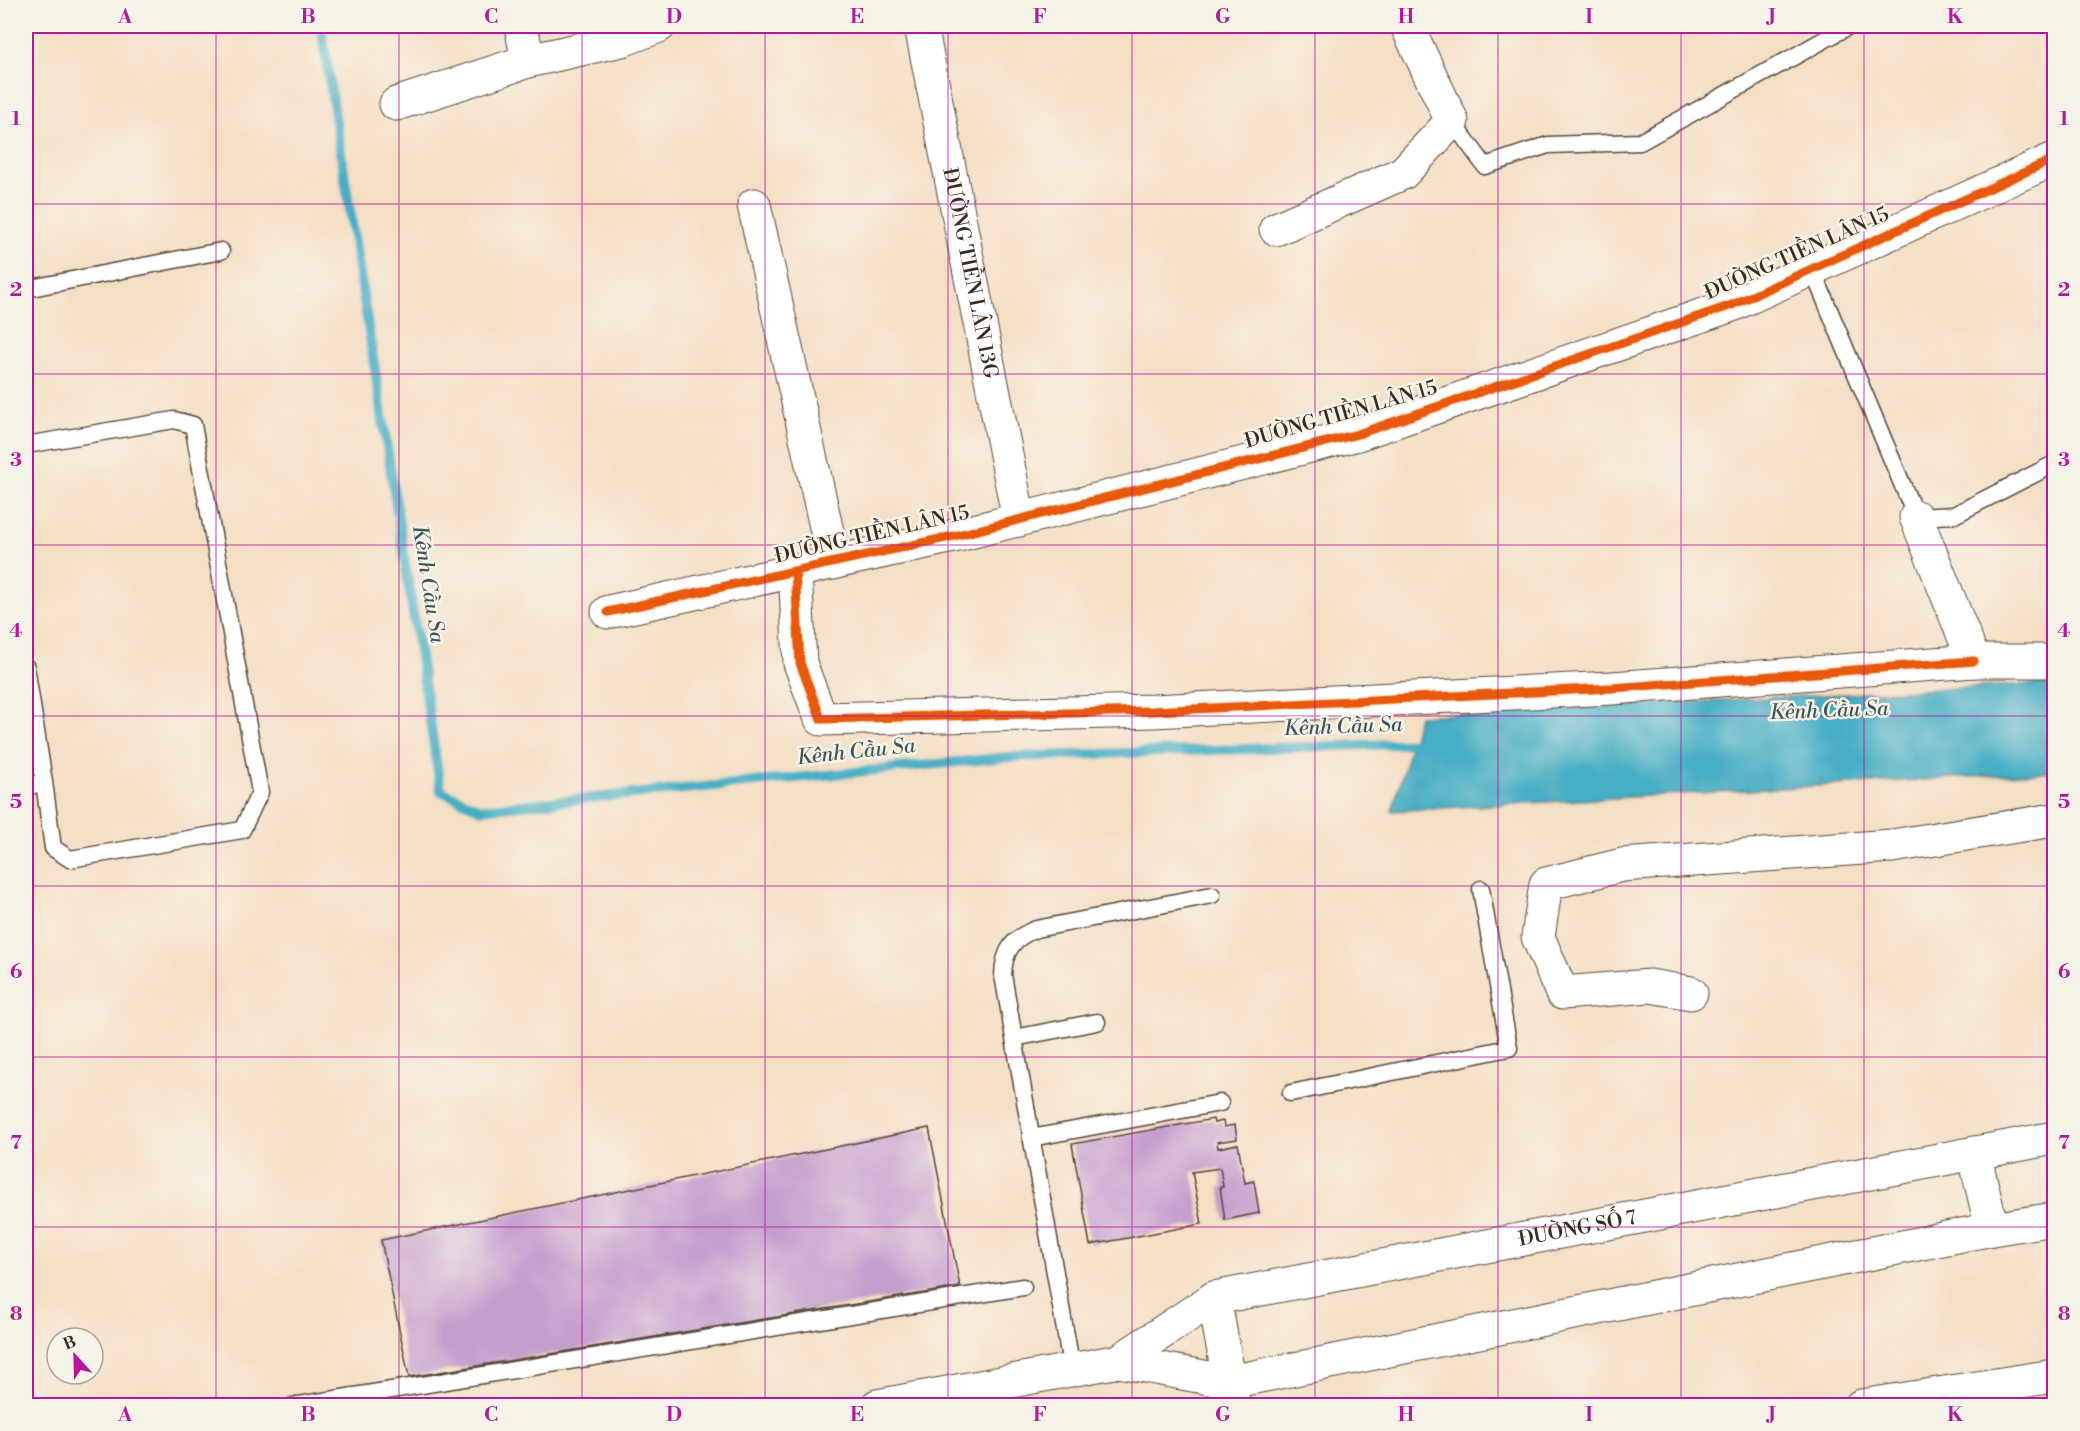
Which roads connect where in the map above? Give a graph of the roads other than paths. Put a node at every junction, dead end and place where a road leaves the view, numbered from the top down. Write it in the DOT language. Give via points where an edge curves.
graph roads {
  1 [pos="521,26"];
  2 [pos="658,26"];
  3 [pos="921,26"];
  4 [pos="1407,26"];
  5 [pos="1849,26"];
  6 [pos="528,61"];
  7 [pos="396,104"];
  8 [pos="1452,121"];
  9 [pos="2055,159"];
  10 [pos="754,205"];
  11 [pos="1276,229"];
  12 [pos="221,250"];
  13 [pos="1812,269"];
  14 [pos="26,289"];
  15 [pos="26,445"];
  16 [pos="2055,464"];
  17 [pos="1916,517"];
  18 [pos="1019,520"];
  19 [pos="834,563"];
  20 [pos="795,571"];
  21 [pos="608,612"];
  22 [pos="1974,661"];
  23 [pos="2055,661"];
  24 [pos="26,667"];
  25 [pos="44,782"];
  26 [pos="26,787"];
  27 [pos="2055,820"];
  28 [pos="1481,889"];
  29 [pos="1212,896"];
  30 [pos="1691,993"];
  31 [pos="1097,1022"];
  32 [pos="1014,1038"];
  33 [pos="1291,1093"];
  34 [pos="1220,1103"];
  35 [pos="1031,1138"];
  36 [pos="2055,1138"];
  37 [pos="1974,1154"];
  38 [pos="2055,1219"];
  39 [pos="1992,1229"];
  40 [pos="1023,1287"];
  41 [pos="1214,1298"];
  42 [pos="1119,1361"];
  43 [pos="1072,1370"];
  44 [pos="2055,1376"];
  45 [pos="1232,1394"];
  46 [pos="1973,1397"];
  47 [pos="293,1406"];
  48 [pos="877,1406"];
  49 [pos="1862,1406"];
  1 -- 6 [label="street"];
  2 -- 6 [label="street" via="622,40"];
  3 -- 18 [label="street, ĐƯỜNG TIỀN LÂN 13G"];
  4 -- 8 [label="street"];
  5 -- 8 [label="lane" via="1640,142 1548,145 1485,166"];
  6 -- 7 [label="street"];
  8 -- 11 [label="street" via="1403,173"];
  9 -- 13 [label="street, ĐƯỜNG TIỀN LÂN 15"];
  10 -- 19 [label="street"];
  12 -- 14 [label="lane"];
  13 -- 17 [label="lane"];
  13 -- 18 [label="street, ĐƯỜNG TIỀN LÂN 15" via="1732,305 1358,434"];
  15 -- 25 [label="lane" via="174,420 193,425 260,792 242,830 70,859 53,848"];
  16 -- 17 [label="lane" via="1954,515"];
  17 -- 22 [label="street"];
  18 -- 19 [label="street, ĐƯỜNG TIỀN LÂN 15"];
  19 -- 20 [label="street, ĐƯỜNG TIỀN LÂN 15"];
  20 -- 21 [label="street, ĐƯỜNG TIỀN LÂN 15"];
  20 -- 22 [label="street" via="800,663 821,719 1153,711 1588,689"];
  22 -- 23 [label="street"];
  24 -- 25 [label="lane"];
  25 -- 26 [label="lane"];
  27 -- 30 [label="street" via="1892,846 1622,864 1546,884 1538,937 1562,993 1650,987"];
  28 -- 33 [label="lane" via="1509,1048"];
  29 -- 32 [label="lane" via="1036,929 1022,935 1008,949 1004,962"];
  31 -- 32 [label="lane"];
  32 -- 35 [label="lane"];
  34 -- 35 [label="lane"];
  35 -- 43 [label="lane"];
  36 -- 37 [label="street, ĐƯỜNG SỐ 7"];
  37 -- 39 [label="street"];
  37 -- 41 [label="street, ĐƯỜNG SỐ 7"];
  38 -- 39 [label="street, ĐƯỜNG SỐ 7"];
  39 -- 45 [label="street, ĐƯỜNG SỐ 7"];
  40 -- 47 [label="lane"];
  41 -- 42 [label="street, ĐƯỜNG SỐ 7"];
  41 -- 45 [label="street"];
  42 -- 43 [label="street, ĐƯỜNG SỐ 7"];
  42 -- 45 [label="street, ĐƯỜNG SỐ 7"];
  43 -- 48 [label="street, ĐƯỜNG SỐ 7"];
  44 -- 46 [label="street"];
  46 -- 49 [label="street"];
}
